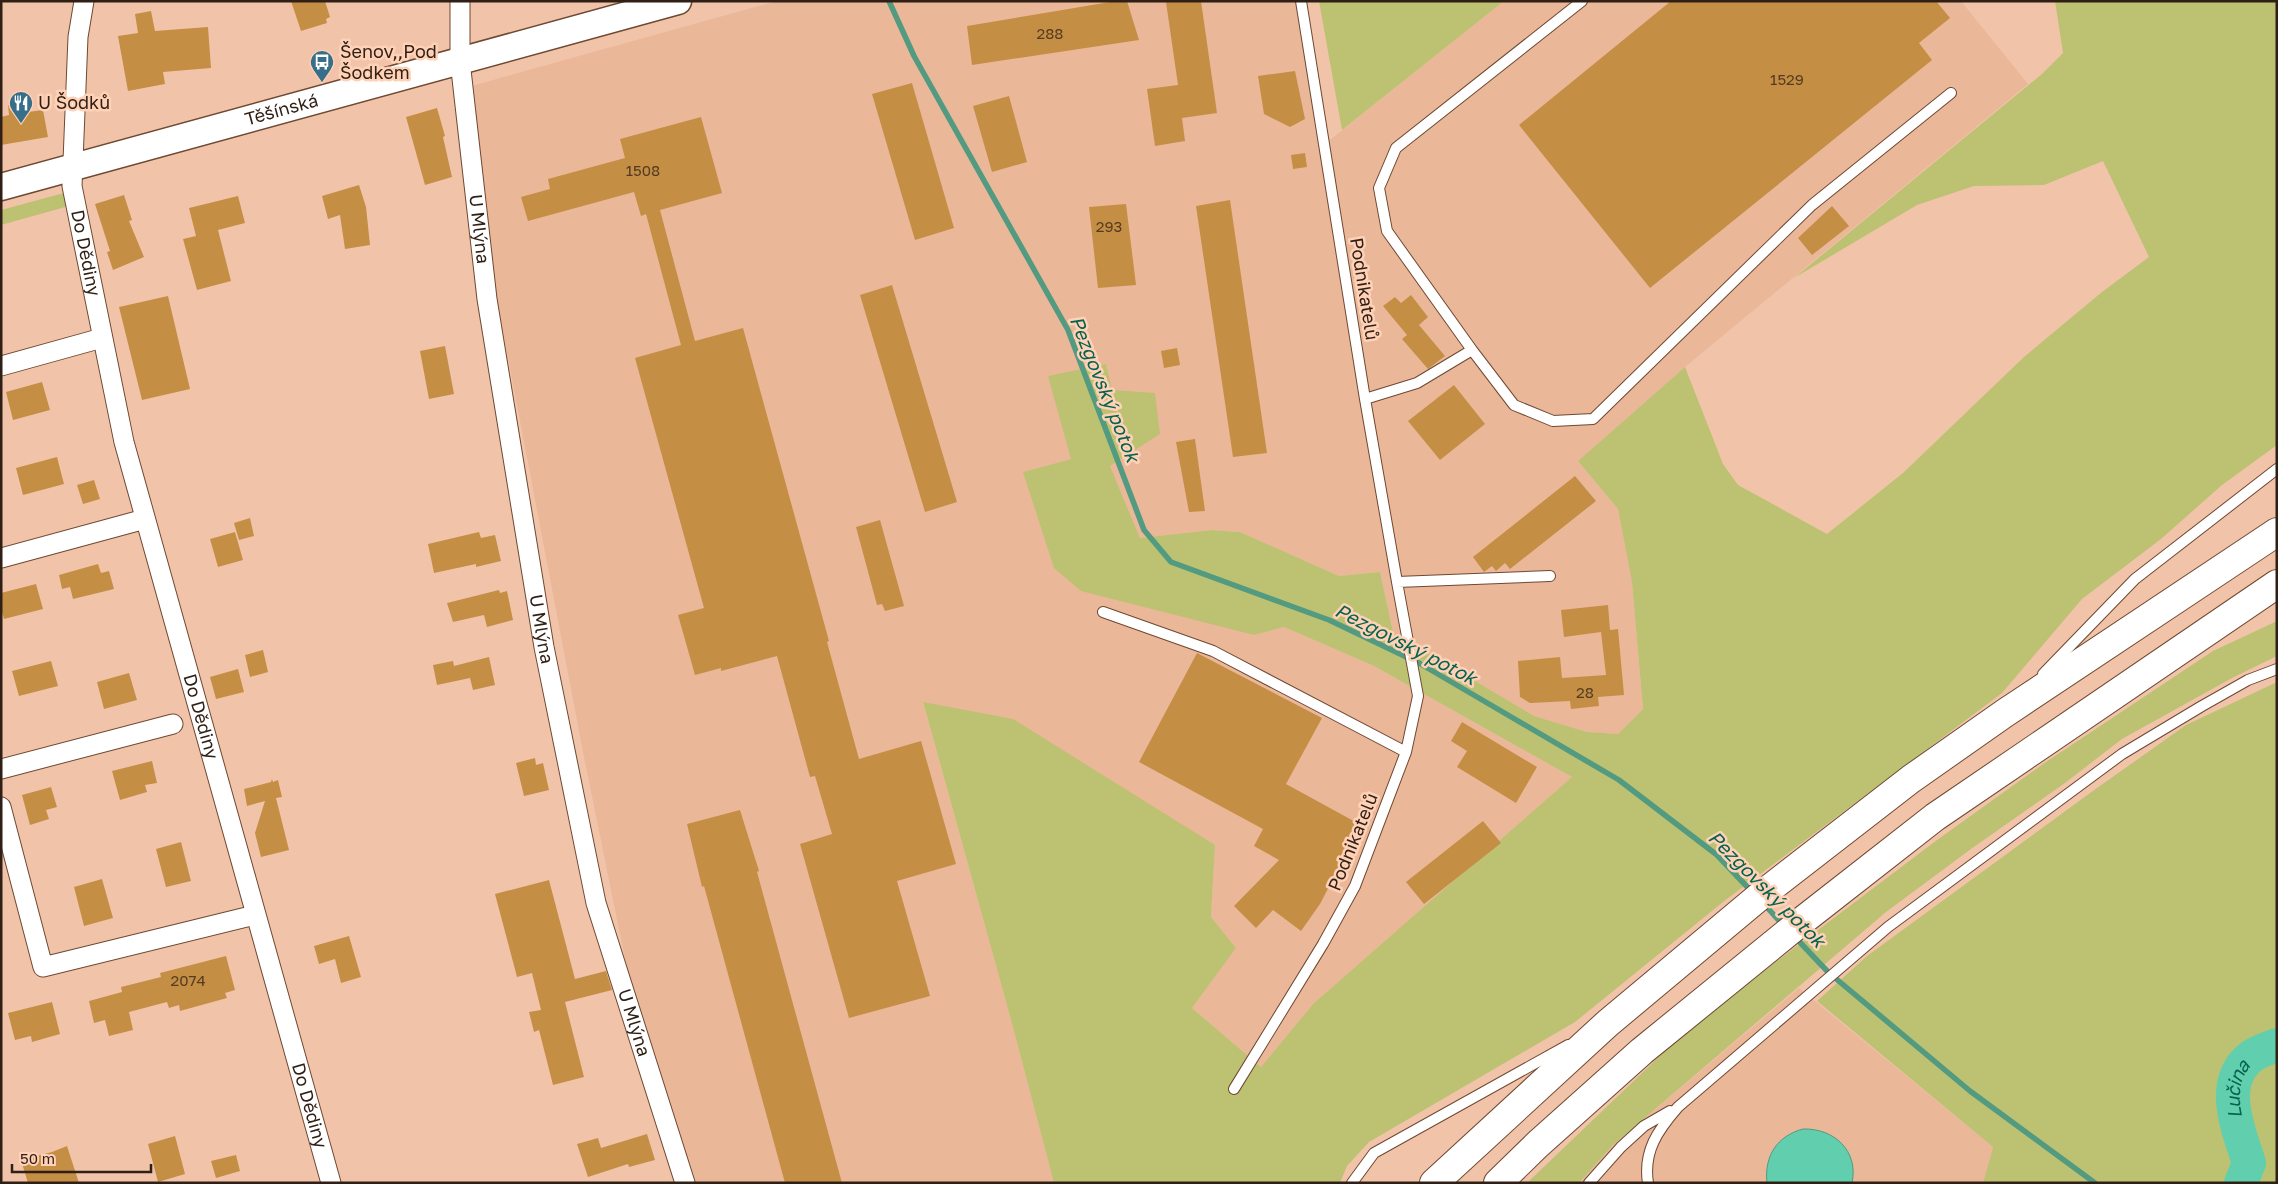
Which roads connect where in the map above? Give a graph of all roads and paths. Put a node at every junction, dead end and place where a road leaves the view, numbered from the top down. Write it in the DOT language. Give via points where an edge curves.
graph roads {
  1 [pos="84,1"];
  2 [pos="460,1"];
  3 [pos="678,1"];
  4 [pos="1301,1"];
  5 [pos="1582,1"];
  6 [pos="460,61"];
  7 [pos="1951,93"];
  8 [pos="74,167"];
  9 [pos="1,187"];
  10 [pos="102,338"];
  11 [pos="1472,350"];
  12 [pos="1,366"];
  13 [pos="1365,399"];
  14 [pos="2277,469"];
  15 [pos="145,519"];
  16 [pos="2277,532"];
  17 [pos="1,558"];
  18 [pos="1550,576"];
  19 [pos="1398,582"];
  20 [pos="2277,584"];
  21 [pos="2260,608"];
  22 [pos="1102,612"];
  23 [pos="2209,630"];
  24 [pos="2277,669"];
  25 [pos="2005,713"];
  26 [pos="173,724"];
  27 [pos="1406,752"];
  28 [pos="1,769"];
  29 [pos="1,807"];
  30 [pos="255,915"];
  31 [pos="1608,1023"];
  32 [pos="1234,1089"];
  33 [pos="1678,1107"];
  34 [pos="331,1183"];
  35 [pos="685,1183"];
  36 [pos="1352,1183"];
  37 [pos="1434,1183"];
  38 [pos="1498,1183"];
  39 [pos="1588,1183"];
  40 [pos="1648,1183"];
  1 -- 8 [label="street, Do Dědiny" via="78,37"];
  2 -- 6 [label="street, U Mlýna"];
  3 -- 6 [label="main road, Těšínská"];
  4 -- 13 [label="lane, Podnikatelů"];
  5 -- 11 [label="lane" via="1396,148 1379,188 1387,231"];
  6 -- 8 [label="main road, Těšínská"];
  6 -- 35 [label="street, U Mlýna" via="487,298 544,647 596,903"];
  7 -- 11 [label="lane" via="1812,205 1593,419 1553,421 1514,405"];
  8 -- 9 [label="main road, Těšínská"];
  8 -- 10 [label="street, Do Dědiny" via="74,197"];
  10 -- 12 [label="street"];
  10 -- 15 [label="street, Do Dědiny" via="124,442"];
  11 -- 13 [label="lane" via="1417,383"];
  13 -- 19 [label="lane, Podnikatelů"];
  14 -- 25 [label="lane" via="2135,579"];
  15 -- 17 [label="street"];
  15 -- 30 [label="street, Do Dědiny"];
  16 -- 25 [label="highway"];
  18 -- 19 [label="lane"];
  19 -- 27 [label="lane, Podnikatelů" via="1418,696"];
  20 -- 23 [label="highway"];
  21 -- 23 [label="lane"];
  22 -- 27 [label="lane" via="1214,651"];
  23 -- 38 [label="highway" via="1935,816 1642,1051"];
  24 -- 33 [label="lane" via="2248,680 2114,760 1888,927"];
  25 -- 31 [label="highway" via="1911,779 1760,896"];
  26 -- 28 [label="street, Do Dědiny"];
  27 -- 32 [label="lane, Podnikatelů" via="1355,886"];
  29 -- 30 [label="street" via="43,967"];
  30 -- 34 [label="street, Do Dědiny"];
  31 -- 36 [label="lane" via="1374,1153"];
  31 -- 37 [label="highway"];
  33 -- 39 [label="lane" via="1644,1126"];
  33 -- 40 [label="lane" via="1664,1122 1650,1148 1646,1167"];
}
